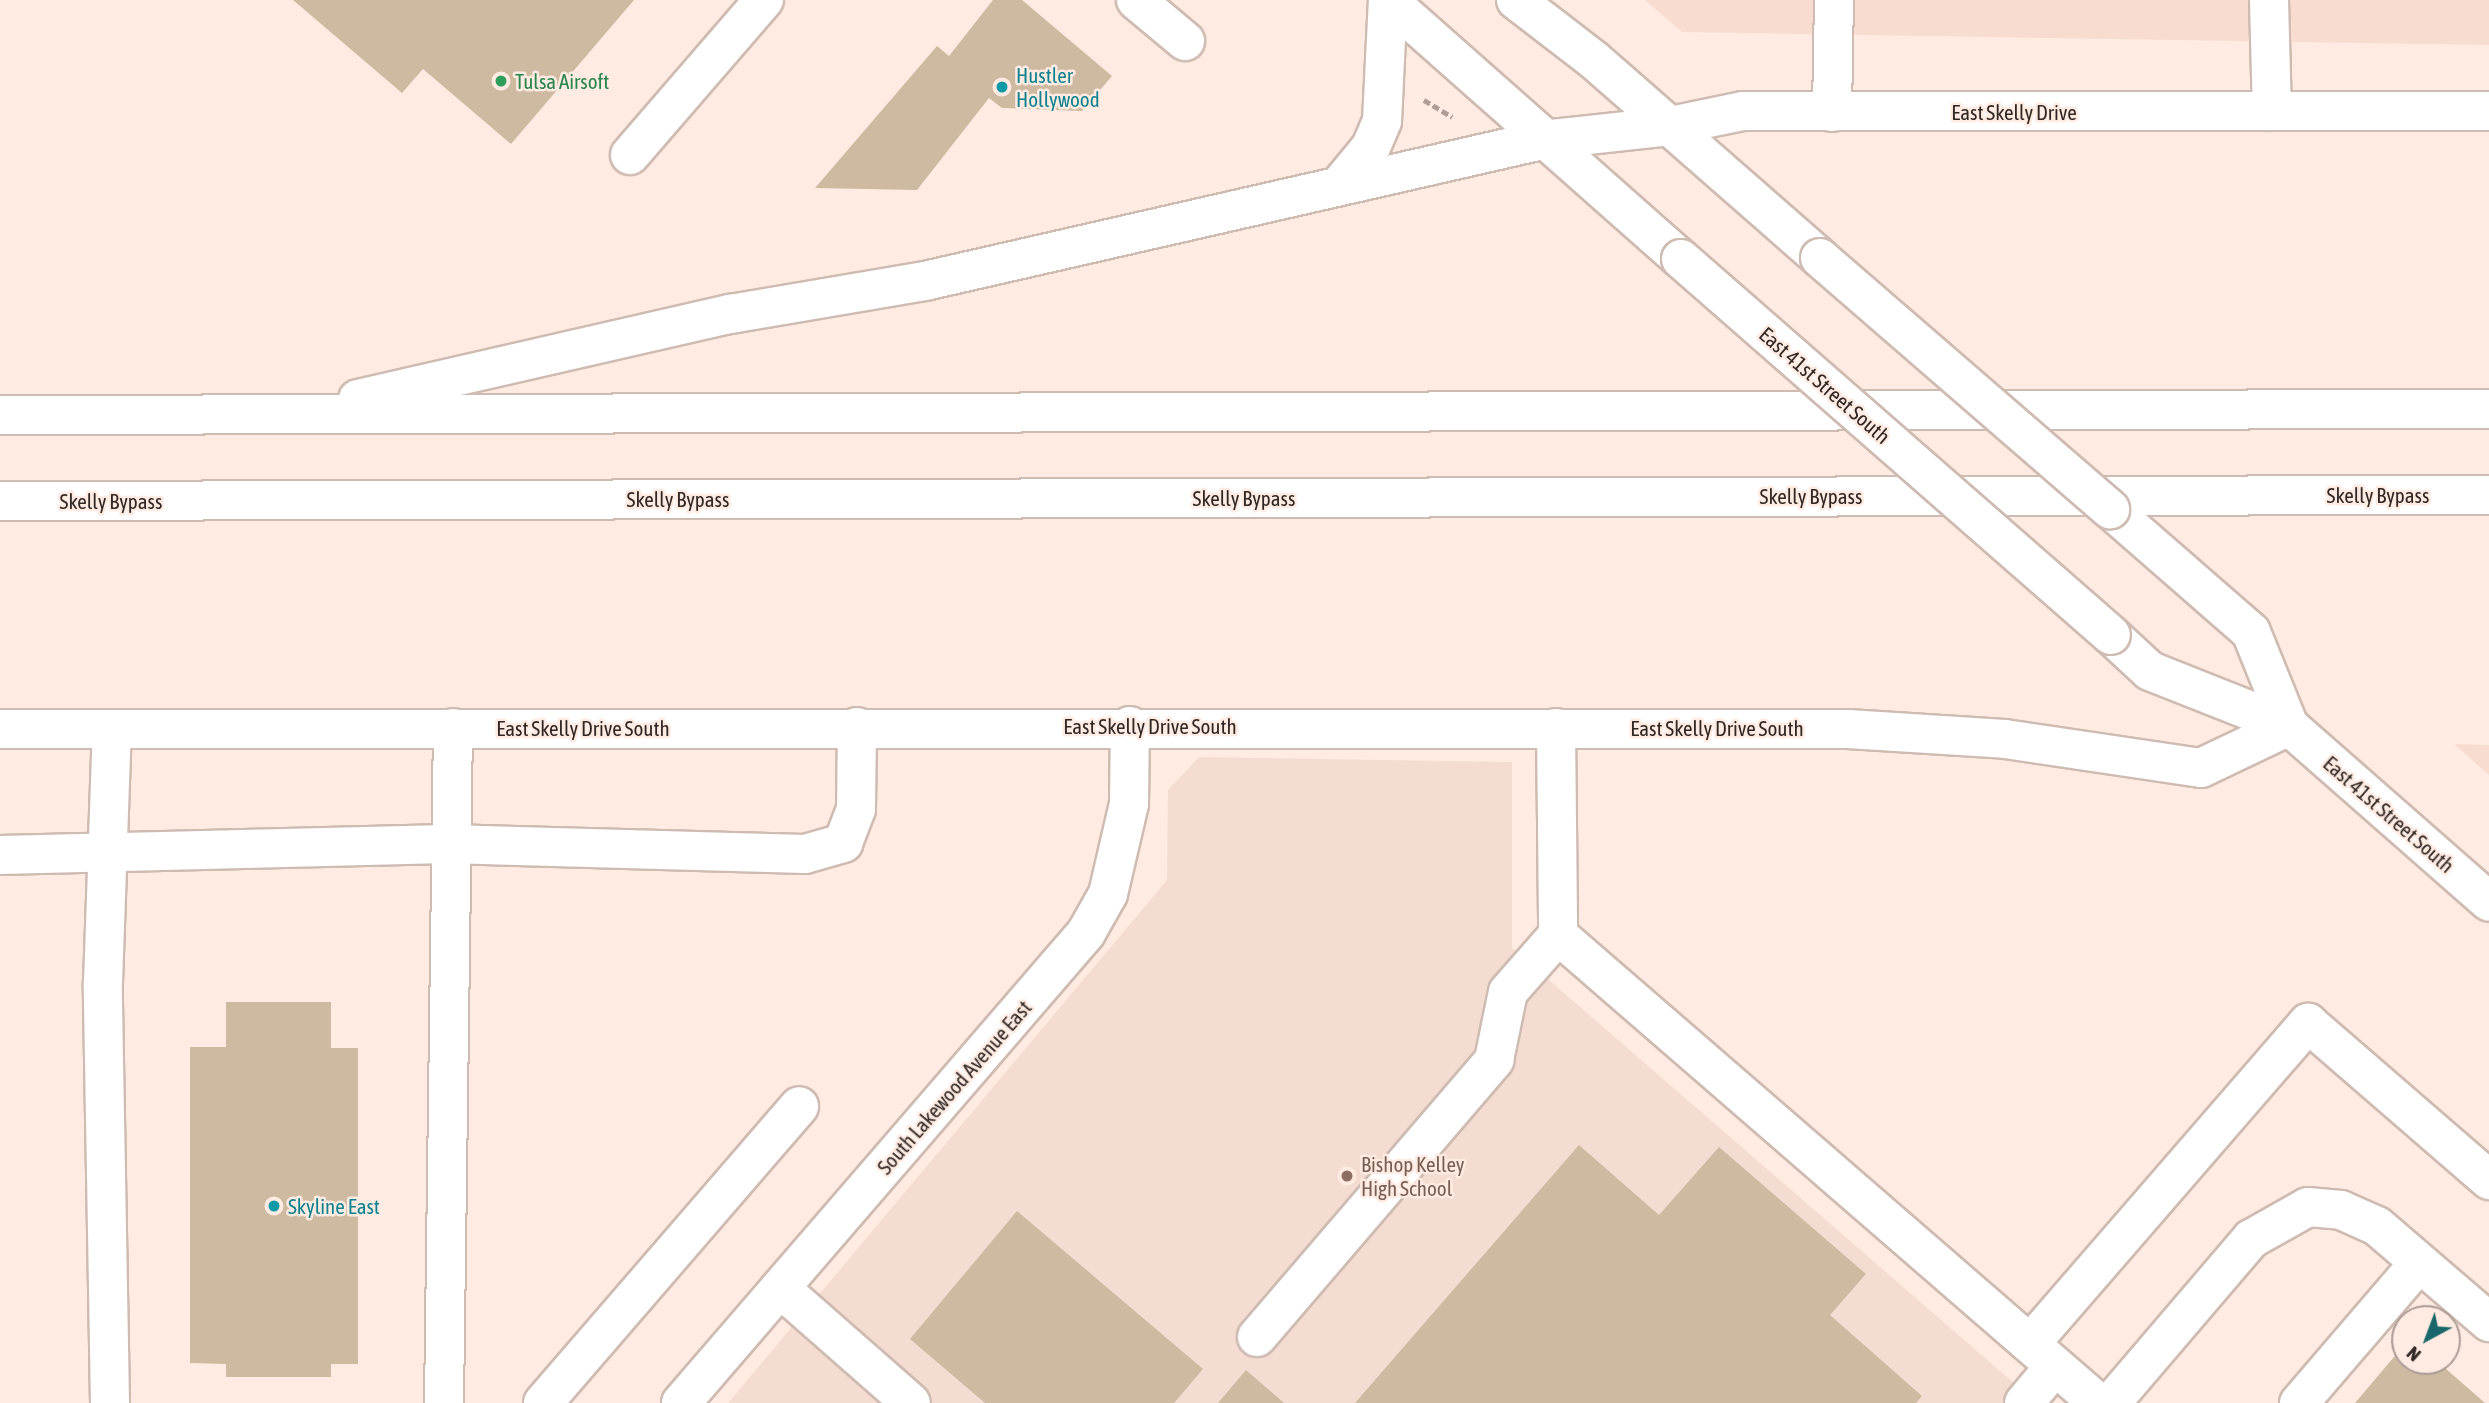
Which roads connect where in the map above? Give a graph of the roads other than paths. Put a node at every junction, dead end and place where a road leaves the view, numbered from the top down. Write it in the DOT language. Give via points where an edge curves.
graph roads {
  1 [pos="764,0"];
  2 [pos="1136,0"];
  3 [pos="1388,0"];
  4 [pos="1516,0"];
  5 [pos="1834,0"];
  6 [pos="2269,0"];
  7 [pos="1185,41"];
  8 [pos="2272,111"];
  9 [pos="2489,111"];
  10 [pos="1832,112"];
  11 [pos="1670,126"];
  12 [pos="1542,140"];
  13 [pos="630,155"];
  14 [pos="1342,183"];
  15 [pos="2489,409"];
  16 [pos="291,414"];
  17 [pos="0,415"];
  18 [pos="2489,495"];
  19 [pos="0,501"];
  20 [pos="1130,726"];
  21 [pos="2289,726"];
  22 [pos="857,727"];
  23 [pos="453,728"];
  24 [pos="1556,728"];
  25 [pos="0,729"];
  26 [pos="112,729"];
  27 [pos="447,844"];
  28 [pos="108,852"];
  29 [pos="0,855"];
  30 [pos="2489,902"];
  31 [pos="1558,934"];
  32 [pos="799,1106"];
  33 [pos="2489,1180"];
  34 [pos="2418,1263"];
  35 [pos="780,1288"];
  36 [pos="2489,1322"];
  37 [pos="1258,1337"];
  38 [pos="2043,1355"];
  39 [pos="110,1403"];
  40 [pos="444,1403"];
  41 [pos="543,1403"];
  42 [pos="681,1403"];
  43 [pos="911,1403"];
  44 [pos="2024,1403"];
  45 [pos="2098,1403"];
  46 [pos="2111,1403"];
  47 [pos="2299,1403"];
  1 -- 13 [label="main road"];
  2 -- 7 [label="main road"];
  3 -- 12 [label="main road, East 41st Street South"];
  3 -- 14 [label="main road" via="1382,121 1371,146"];
  4 -- 11 [label="main road, East 41st Street South"];
  5 -- 10 [label="main road"];
  6 -- 8 [label="main road"];
  8 -- 9 [label="main road, East Skelly Drive"];
  8 -- 10 [label="main road, East Skelly Drive"];
  10 -- 11 [label="main road, East Skelly Drive" via="1743,111"];
  11 -- 12 [label="main road, East Skelly Drive"];
  11 -- 21 [label="main road, East 41st Street South, bridge" via="2251,632"];
  12 -- 14 [label="main road, East Skelly Drive"];
  12 -- 21 [label="main road, East 41st Street South, bridge" via="2150,671"];
  14 -- 16 [label="main road, East Skelly Drive" via="925,281 730,314"];
  15 -- 16 [label="main road"];
  16 -- 17 [label="main road"];
  18 -- 19 [label="main road, Skelly Bypass"];
  20 -- 22 [label="main road, East Skelly Drive South"];
  20 -- 24 [label="main road, East Skelly Drive South"];
  20 -- 35 [label="main road, South Lakewood Avenue East" via="1129,804 1108,894 1086,933"];
  21 -- 24 [label="main road, East Skelly Drive South" via="2201,768 1915,732"];
  21 -- 30 [label="main road, East 41st Street South"];
  22 -- 23 [label="main road, East Skelly Drive South"];
  22 -- 27 [label="main road" via="856,808 843,843 805,854"];
  23 -- 26 [label="main road, East Skelly Drive South"];
  23 -- 27 [label="main road"];
  24 -- 31 [label="main road"];
  25 -- 26 [label="main road, East Skelly Drive South"];
  26 -- 28 [label="main road"];
  27 -- 28 [label="main road"];
  27 -- 40 [label="main road"];
  28 -- 29 [label="main road"];
  28 -- 39 [label="main road" via="103,984"];
  31 -- 37 [label="main road" via="1508,992 1494,1060"];
  31 -- 38 [label="main road"];
  32 -- 41 [label="main road"];
  33 -- 38 [label="main road" via="2308,1023"];
  34 -- 36 [label="main road"];
  34 -- 46 [label="main road" via="2377,1226 2342,1210 2308,1207 2276,1220 2251,1238"];
  34 -- 47 [label="main road"];
  35 -- 42 [label="main road, South Lakewood Avenue East"];
  35 -- 43 [label="main road"];
  38 -- 44 [label="main road"];
  38 -- 45 [label="main road"];
}
